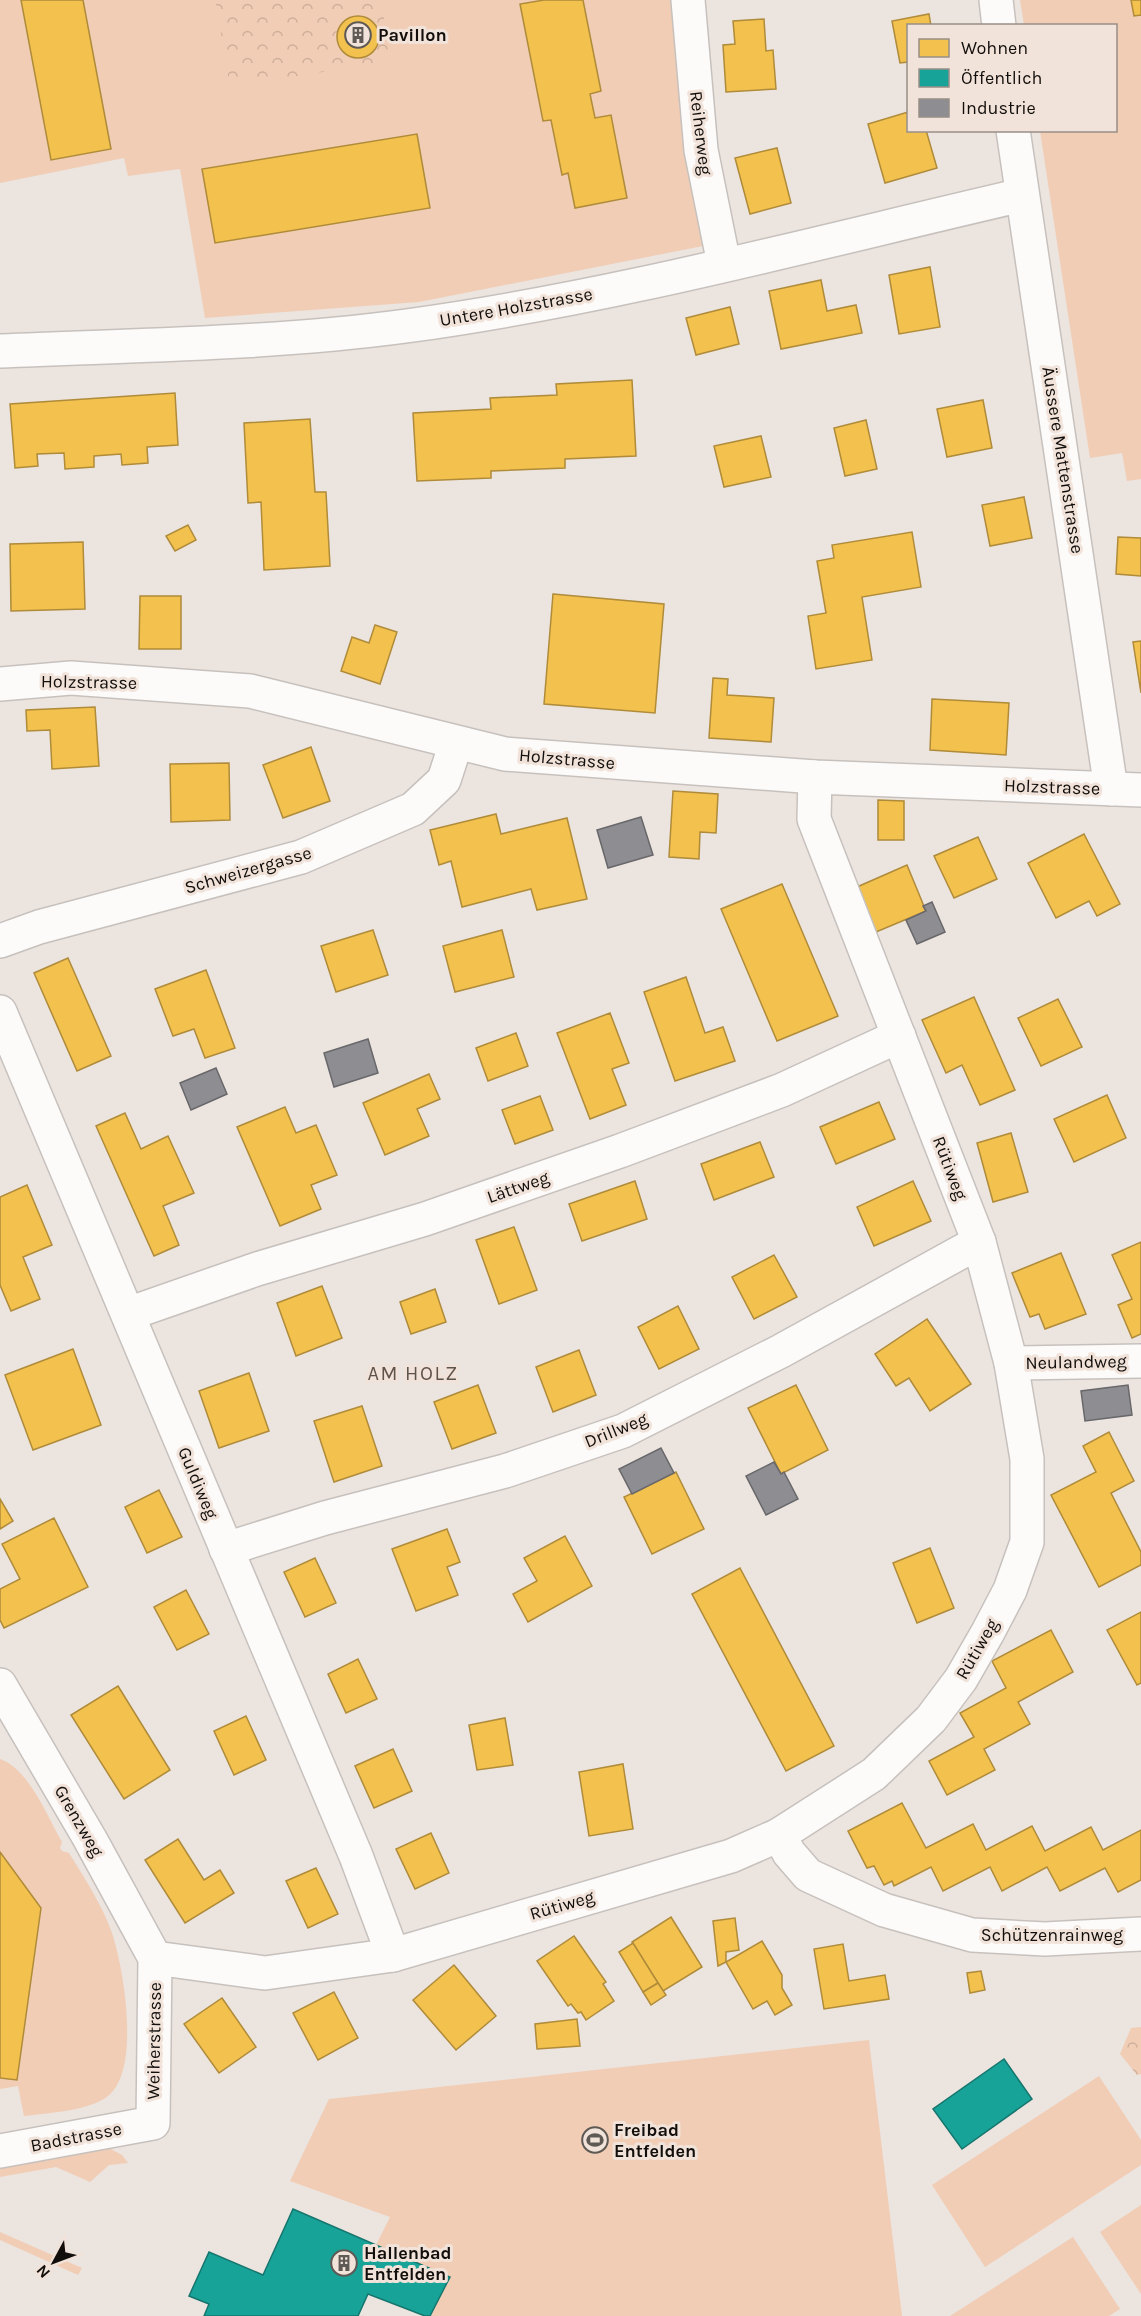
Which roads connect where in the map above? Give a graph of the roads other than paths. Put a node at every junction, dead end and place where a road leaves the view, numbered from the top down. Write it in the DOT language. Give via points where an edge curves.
graph roads {
  1 [pos="688,0"];
  2 [pos="996,0"];
  3 [pos="999,24"];
  4 [pos="1013,132"];
  5 [pos="1022,195"];
  6 [pos="724,264"];
  7 [pos="0,351"];
  8 [pos="0,684"];
  9 [pos="456,743"];
  10 [pos="815,777"];
  11 [pos="1126,789"];
  12 [pos="0,942"];
  13 [pos="0,1012"];
  14 [pos="899,1036"];
  15 [pos="979,1242"];
  16 [pos="128,1314"];
  17 [pos="1141,1361"];
  18 [pos="1011,1363"];
  19 [pos="226,1549"];
  20 [pos="0,1685"];
  21 [pos="8,1718"];
  22 [pos="779,1835"];
  23 [pos="1141,1934"];
  24 [pos="393,1955"];
  25 [pos="155,1958"];
  26 [pos="153,2123"];
  27 [pos="0,2151"];
  1 -- 6 [label="street, Reiherweg" via="701,150"];
  2 -- 3 [label="street"];
  4 -- 5 [label="street, Äussere Mattenstrasse"];
  5 -- 6 [label="street, Untere Holzstrasse"];
  5 -- 11 [label="street, Äussere Mattenstrasse"];
  6 -- 7 [label="street, Untere Holzstrasse" via="635,285 405,326 294,337"];
  8 -- 9 [label="street, Holzstrasse" via="71,678 250,691"];
  9 -- 10 [label="street, Holzstrasse" via="505,754"];
  9 -- 12 [label="street, Schweizergasse" via="444,780 405,813 301,857 39,927"];
  10 -- 11 [label="street, Holzstrasse"];
  10 -- 14 [label="street, Rütiweg" via="814,819"];
  13 -- 16 [label="street, Guldiweg"];
  14 -- 15 [label="street, Rütiweg"];
  14 -- 16 [label="street, Lättweg" via="782,1090 620,1151 425,1219 258,1269"];
  15 -- 18 [label="street, Rütiweg"];
  15 -- 19 [label="street, Drillweg" via="782,1351 623,1431 505,1471 324,1518"];
  16 -- 19 [label="street, Guldiweg"];
  17 -- 18 [label="street, Neulandweg"];
  18 -- 22 [label="street, Rütiweg" via="1027,1459 1027,1542 1010,1590 961,1679 931,1719 874,1774"];
  19 -- 24 [label="street, Guldiweg" via="356,1856"];
  20 -- 21 [label="street, Grenzweg"];
  21 -- 25 [label="street, Grenzweg" via="90,1839"];
  22 -- 23 [label="street, Schützenrainweg" via="808,1875 884,1910 972,1935 1045,1939"];
  22 -- 24 [label="street, Rütiweg" via="731,1856"];
  24 -- 25 [label="street, Rütiweg" via="265,1973"];
  25 -- 26 [label="street, Weiherstrasse"];
  26 -- 27 [label="street, Badstrasse"];
}
